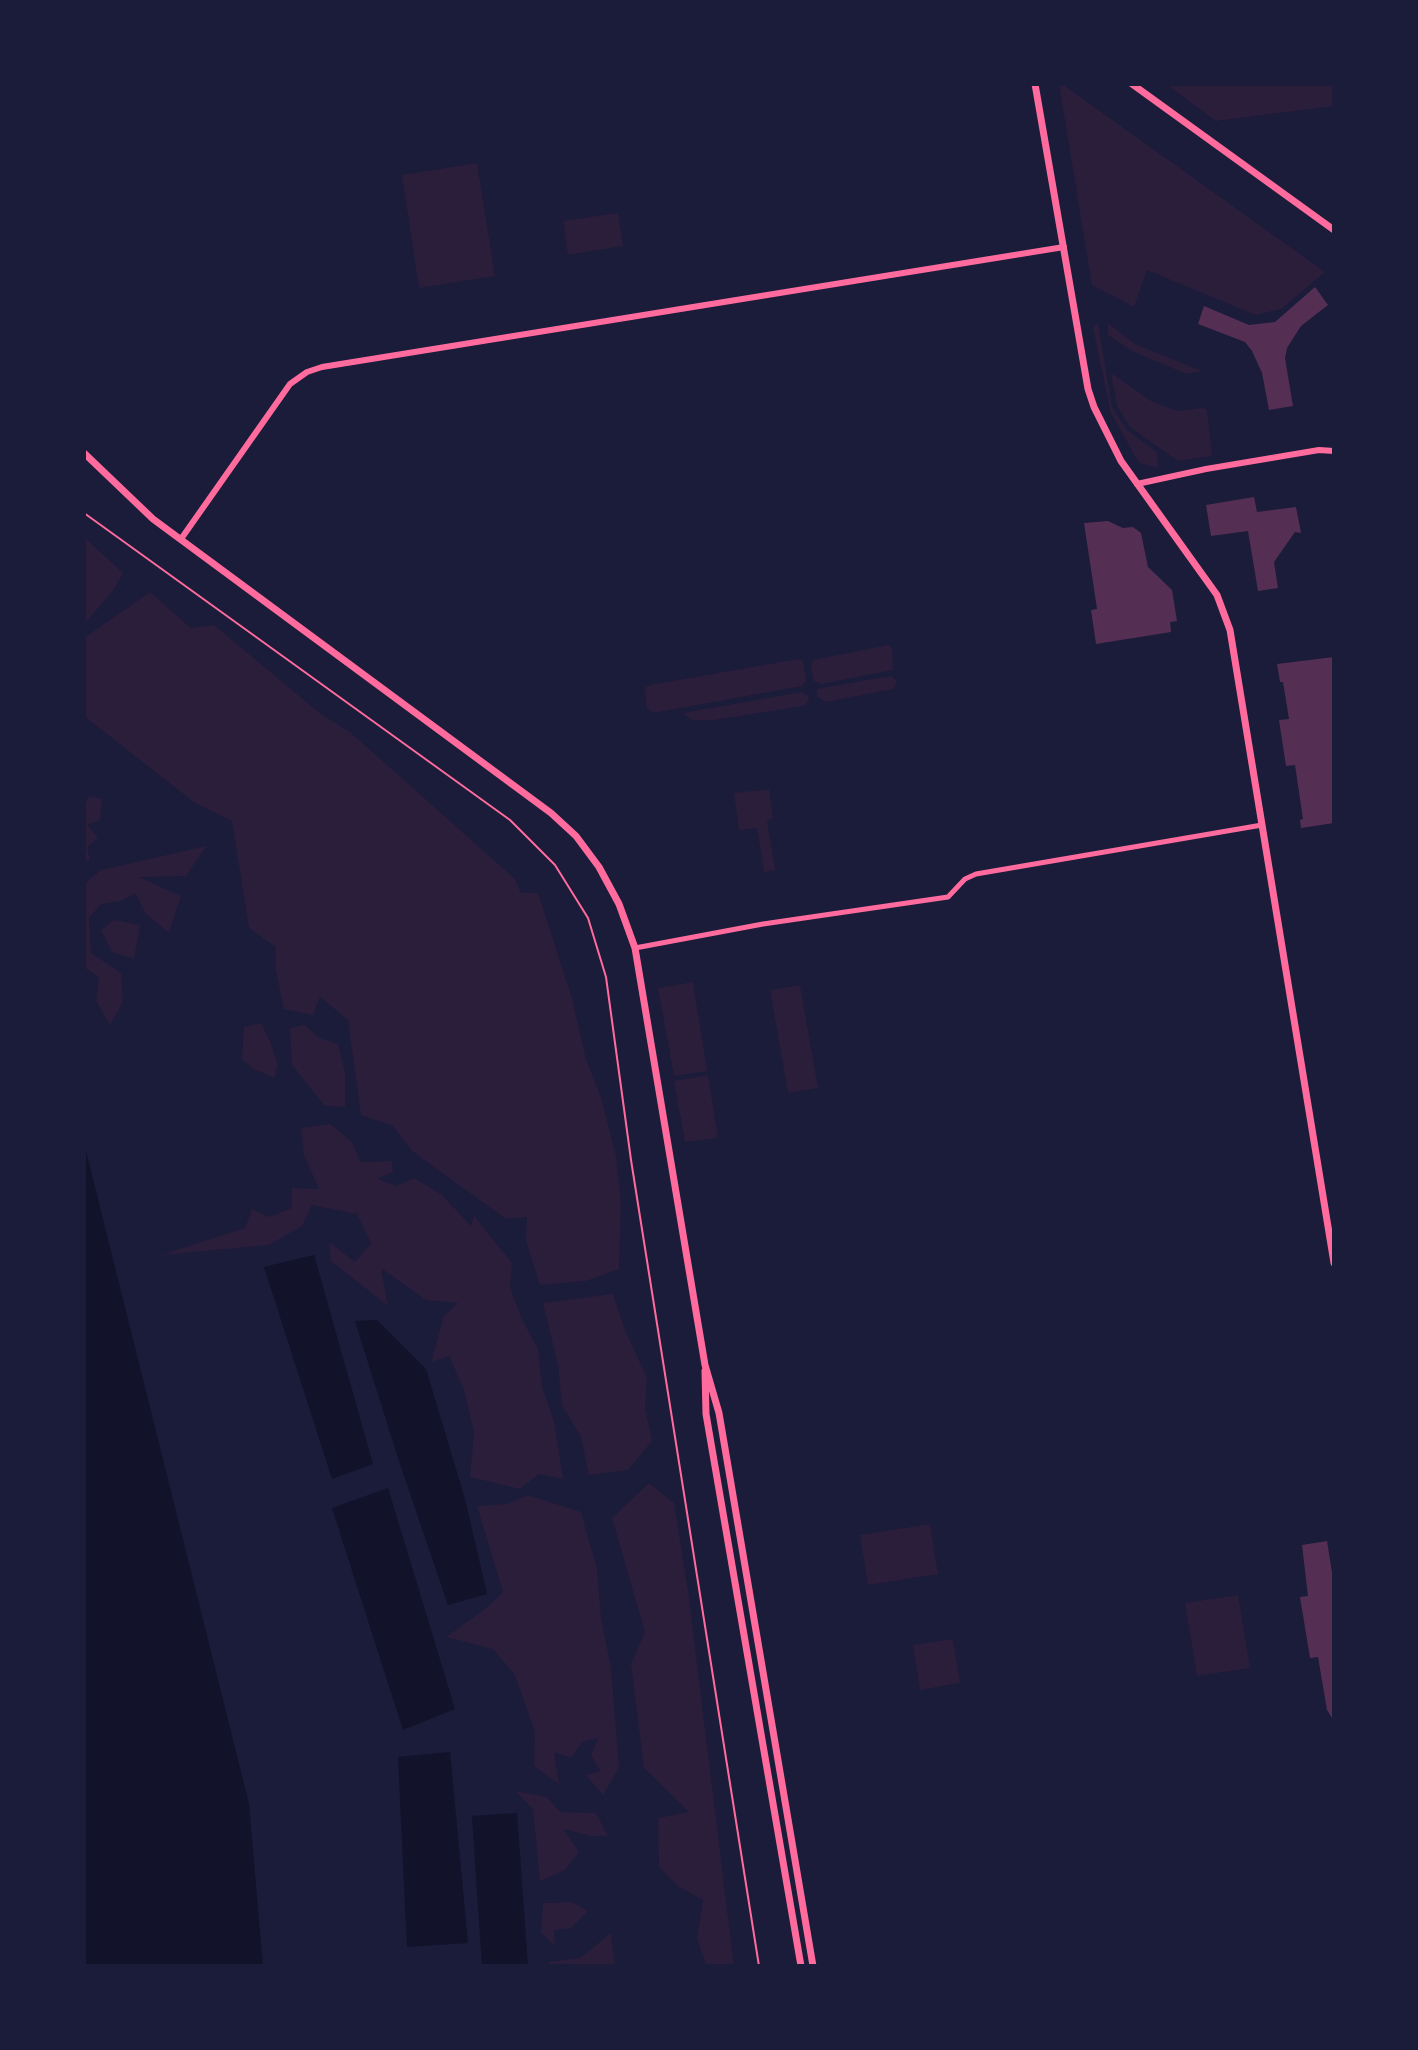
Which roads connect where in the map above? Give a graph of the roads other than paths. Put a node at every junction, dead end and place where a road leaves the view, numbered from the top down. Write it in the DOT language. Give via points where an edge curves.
graph roads {
  1 [pos="1035,84"];
  2 [pos="1132,84"];
  3 [pos="1334,230"];
  4 [pos="1064,247"];
  5 [pos="1334,451"];
  6 [pos="84,453"];
  7 [pos="1137,484"];
  8 [pos="181,539"];
  9 [pos="1262,825"];
  10 [pos="635,948"];
  11 [pos="1334,1263"];
  12 [pos="705,1365"];
  13 [pos="801,1966"];
  14 [pos="813,1966"];
  1 -- 4 [label="main road"];
  2 -- 3 [label="main road"];
  4 -- 7 [label="main road" via="1091,398 1109,442"];
  4 -- 8 [label="street" via="322,367 290,384"];
  5 -- 7 [label="street"];
  6 -- 8 [label="main road"];
  7 -- 9 [label="main road" via="1224,609"];
  8 -- 10 [label="main road" via="551,813 599,867"];
  9 -- 10 [label="street" via="976,874 948,897"];
  9 -- 11 [label="main road"];
  10 -- 12 [label="main road"];
  12 -- 13 [label="main road" via="706,1414"];
  12 -- 14 [label="main road" via="719,1413"];
}
